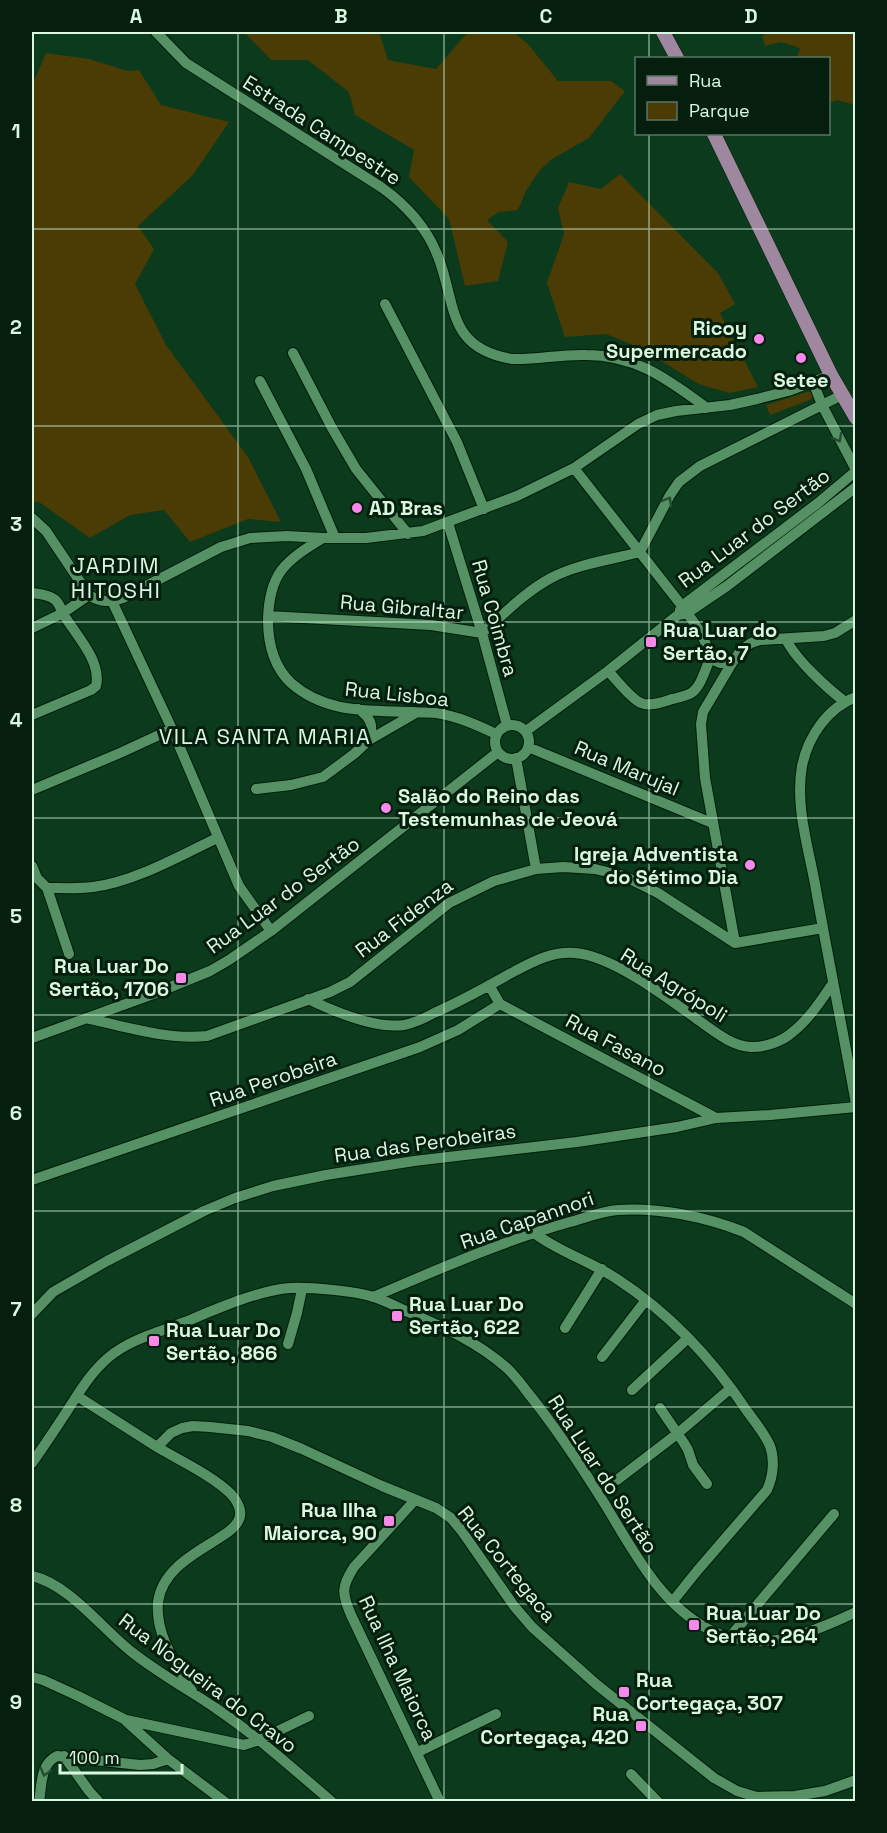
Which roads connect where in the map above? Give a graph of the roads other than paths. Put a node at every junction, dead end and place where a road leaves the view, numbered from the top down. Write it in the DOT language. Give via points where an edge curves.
graph roads {
  1 [pos="156,32"];
  2 [pos="663,32"];
  3 [pos="676,57"];
  4 [pos="714,135"];
  5 [pos="386,304"];
  6 [pos="293,353"];
  7 [pos="831,375"];
  8 [pos="260,381"];
  9 [pos="813,382"];
  10 [pos="842,395"];
  11 [pos="822,405"];
  12 [pos="707,408"];
  13 [pos="855,418"];
  14 [pos="574,468"];
  15 [pos="855,471"];
  16 [pos="855,487"];
  17 [pos="484,509"];
  18 [pos="32,518"];
  19 [pos="803,521"];
  20 [pos="448,523"];
  21 [pos="408,534"];
  22 [pos="323,538"];
  23 [pos="335,538"];
  24 [pos="640,552"];
  25 [pos="32,593"];
  26 [pos="89,595"];
  27 [pos="112,601"];
  28 [pos="61,609"];
  29 [pos="682,611"];
  30 [pos="268,616"];
  31 [pos="855,620"];
  32 [pos="32,628"];
  33 [pos="482,633"];
  34 [pos="786,639"];
  35 [pos="709,658"];
  36 [pos="732,663"];
  37 [pos="608,671"];
  38 [pos="697,689"];
  39 [pos="713,694"];
  40 [pos="855,697"];
  41 [pos="844,701"];
  42 [pos="358,709"];
  43 [pos="416,712"];
  44 [pos="32,715"];
  45 [pos="507,725"];
  46 [pos="172,729"];
  47 [pos="526,731"];
  48 [pos="496,735"];
  49 [pos="369,740"];
  50 [pos="528,747"];
  51 [pos="498,752"];
  52 [pos="516,758"];
  53 [pos="256,789"];
  54 [pos="32,790"];
  55 [pos="712,823"];
  56 [pos="217,837"];
  57 [pos="32,866"];
  58 [pos="536,869"];
  59 [pos="47,888"];
  60 [pos="823,928"];
  61 [pos="271,931"];
  62 [pos="735,943"];
  63 [pos="69,954"];
  64 [pos="833,983"];
  65 [pos="489,985"];
  66 [pos="308,999"];
  67 [pos="500,1004"];
  68 [pos="86,1018"];
  69 [pos="32,1038"];
  70 [pos="851,1054"];
  71 [pos="855,1106"];
  72 [pos="716,1118"];
  73 [pos="32,1180"];
  74 [pos="534,1233"];
  75 [pos="602,1269"];
  76 [pos="302,1289"];
  77 [pos="373,1297"];
  78 [pos="646,1300"];
  79 [pos="855,1304"];
  80 [pos="32,1314"];
  81 [pos="565,1328"];
  82 [pos="688,1338"];
  83 [pos="288,1344"];
  84 [pos="602,1357"];
  85 [pos="731,1388"];
  86 [pos="632,1390"];
  87 [pos="77,1396"];
  88 [pos="660,1408"];
  89 [pos="677,1434"];
  90 [pos="157,1447"];
  91 [pos="32,1463"];
  92 [pos="617,1480"];
  93 [pos="707,1484"];
  94 [pos="415,1500"];
  95 [pos="834,1514"];
  96 [pos="32,1576"];
  97 [pos="672,1601"];
  98 [pos="855,1612"];
  99 [pos="729,1638"];
  100 [pos="32,1677"];
  101 [pos="193,1694"];
  102 [pos="496,1714"];
  103 [pos="309,1716"];
  104 [pos="126,1720"];
  105 [pos="259,1740"];
  106 [pos="418,1752"];
  107 [pos="64,1756"];
  108 [pos="168,1759"];
  109 [pos="631,1774"];
  110 [pos="855,1780"];
  111 [pos="39,1802"];
  112 [pos="99,1802"];
  113 [pos="225,1802"];
  114 [pos="332,1802"];
  115 [pos="440,1802"];
  116 [pos="658,1802"];
  1 -- 12 [label="street, Estrada Campestre" via="186,63 394,196 437,252 453,314 469,340 480,348 512,358 586,354 632,362 660,374"];
  2 -- 3 [label="main road"];
  4 -- 7 [label="main road"];
  5 -- 17 [label="street" via="457,442"];
  6 -- 21 [label="street" via="356,469"];
  7 -- 9 [label="street"];
  7 -- 10 [label="main road"];
  8 -- 23 [label="street" via="306,470"];
  9 -- 11 [label="street"];
  9 -- 12 [label="street" via="757,399"];
  10 -- 11 [label="street"];
  10 -- 13 [label="main road"];
  11 -- 15 [label="street, one-way"];
  24 -- 11 [label="street, one-way" via="680,482 700,466"];
  12 -- 14 [label="street" via="657,415"];
  14 -- 17 [label="street"];
  14 -- 24 [label="street"];
  15 -- 19 [label="street, Rua Luar do Sertão"];
  16 -- 19 [label="street, Rua Luar do Sertão"];
  17 -- 20 [label="street"];
  18 -- 26 [label="street" via="46,531"];
  19 -- 29 [label="street, Rua Luar do Sertão" via="727,586"];
  20 -- 21 [label="street"];
  20 -- 33 [label="street, Rua Coimbra"];
  21 -- 23 [label="street"];
  22 -- 23 [label="street"];
  22 -- 27 [label="street" via="261,536 236,541"];
  22 -- 30 [label="street, Rua Lisboa" via="297,555 278,575 271,590"];
  24 -- 29 [label="street"];
  24 -- 33 [label="street, Rua Gibraltar" via="553,577"];
  25 -- 28 [label="street" via="53,598"];
  26 -- 27 [label="street" via="96,600"];
  26 -- 28 [label="street"];
  27 -- 46 [label="street"];
  28 -- 32 [label="street"];
  28 -- 44 [label="street" via="84,643 97,676 96,686"];
  29 -- 35 [label="street" via="703,640"];
  29 -- 37 [label="street, Rua Luar do Sertão"];
  30 -- 33 [label="street, Rua Gibraltar" via="430,625"];
  30 -- 42 [label="street, Rua Lisboa" via="271,651 288,680 324,703"];
  31 -- 34 [label="street" via="835,633"];
  33 -- 45 [label="street, Rua Coimbra"];
  34 -- 36 [label="street" via="752,643"];
  34 -- 41 [label="street" via="796,655"];
  35 -- 36 [label="street"];
  35 -- 38 [label="street"];
  36 -- 39 [label="street"];
  37 -- 38 [label="street" via="646,704 682,697"];
  37 -- 47 [label="street, Rua Luar do Sertão"];
  38 -- 39 [label="street"];
  39 -- 55 [label="street" via="701,724"];
  40 -- 41 [label="street"];
  41 -- 60 [label="street" via="817,730 802,766 800,791"];
  42 -- 43 [label="street, Rua Lisboa"];
  42 -- 49 [label="street" via="372,724"];
  43 -- 48 [label="street, Rua Lisboa" via="457,718"];
  43 -- 49 [label="street"];
  45 -- 47 [label="street" via="514,724"];
  45 -- 48 [label="street"];
  46 -- 54 [label="street"];
  46 -- 56 [label="street"];
  47 -- 50 [label="street"];
  48 -- 51 [label="street"];
  49 -- 53 [label="street" via="323,777"];
  50 -- 52 [label="street"];
  50 -- 55 [label="street, Rua Marujal"];
  51 -- 52 [label="street"];
  51 -- 61 [label="street, Rua Luar do Sertão"];
  52 -- 58 [label="street"];
  55 -- 62 [label="street"];
  56 -- 59 [label="street" via="153,869 108,884"];
  56 -- 61 [label="street" via="239,886"];
  57 -- 59 [label="street"];
  58 -- 62 [label="street, Rua Fidenza" via="595,869 624,876 658,893"];
  58 -- 66 [label="street, Rua Fidenza" via="463,895 350,982"];
  59 -- 63 [label="street"];
  60 -- 62 [label="street"];
  60 -- 64 [label="street"];
  61 -- 68 [label="street, Rua Luar do Sertão" via="210,971"];
  64 -- 65 [label="street, Rua Agrópoli" via="808,1018 788,1036 752,1047 721,1036 626,972 589,956 549,955"];
  64 -- 70 [label="street"];
  65 -- 66 [label="street, Rua Agrópoli" via="404,1025 381,1025"];
  65 -- 67 [label="street"];
  66 -- 68 [label="street, Rua Fidenza" via="207,1036 156,1033"];
  67 -- 72 [label="street, Rua Fasano"];
  67 -- 73 [label="street, Rua Perobeira" via="458,1030 420,1047"];
  68 -- 69 [label="street, Rua Luar do Sertão"];
  70 -- 71 [label="street"];
  71 -- 72 [label="street, Rua das Perobeiras"];
  72 -- 80 [label="street, Rua das Perobeiras" via="588,1140 326,1174 273,1186 204,1211 107,1261 53,1292"];
  74 -- 75 [label="street"];
  74 -- 77 [label="street, Rua Capannori"];
  74 -- 79 [label="street, Rua Capannori" via="617,1210 659,1210 744,1232"];
  75 -- 78 [label="street"];
  75 -- 81 [label="street"];
  76 -- 77 [label="street, Rua Luar do Sertão"];
  76 -- 83 [label="street"];
  76 -- 87 [label="street, Rua Luar do Sertão" via="267,1292 127,1345 92,1373"];
  77 -- 97 [label="street, Rua Luar do Sertão" via="445,1327 509,1370 568,1447 642,1567"];
  78 -- 82 [label="street"];
  78 -- 84 [label="street"];
  82 -- 85 [label="street"];
  82 -- 86 [label="street"];
  85 -- 89 [label="street"];
  85 -- 97 [label="street" via="770,1447 770,1483"];
  87 -- 90 [label="street"];
  87 -- 91 [label="street, Rua Luar do Sertão"];
  88 -- 89 [label="street"];
  89 -- 92 [label="street"];
  89 -- 93 [label="street"];
  90 -- 94 [label="street, Rua Cortegaca" via="182,1428 248,1431 302,1449"];
  90 -- 101 [label="street" via="219,1485 239,1505 239,1521 173,1570 158,1601 162,1637"];
  94 -- 106 [label="street, Rua Ilha Maiorca" via="354,1567 343,1592"];
  94 -- 110 [label="street, Rua Cortegaca" via="451,1518 532,1627 596,1684 714,1778 757,1797 825,1791"];
  95 -- 99 [label="street"];
  96 -- 101 [label="street, Rua Nogueira do Cravo" via="60,1589 131,1652"];
  97 -- 99 [label="street, Rua Luar do Sertão" via="708,1629"];
  98 -- 99 [label="street, Rua Luar do Sertão" via="819,1630 793,1637 751,1641"];
  100 -- 104 [label="street"];
  101 -- 105 [label="street, Rua Nogueira do Cravo"];
  102 -- 106 [label="street"];
  103 -- 105 [label="street"];
  104 -- 105 [label="street" via="244,1745"];
  104 -- 108 [label="street"];
  105 -- 114 [label="street, Rua Nogueira do Cravo"];
  106 -- 115 [label="street, Rua Ilha Maiorca"];
  107 -- 108 [label="street" via="140,1765"];
  107 -- 111 [label="street, one-way" via="46,1764"];
  107 -- 112 [label="street"];
  108 -- 113 [label="street"];
  109 -- 116 [label="street"];
}
